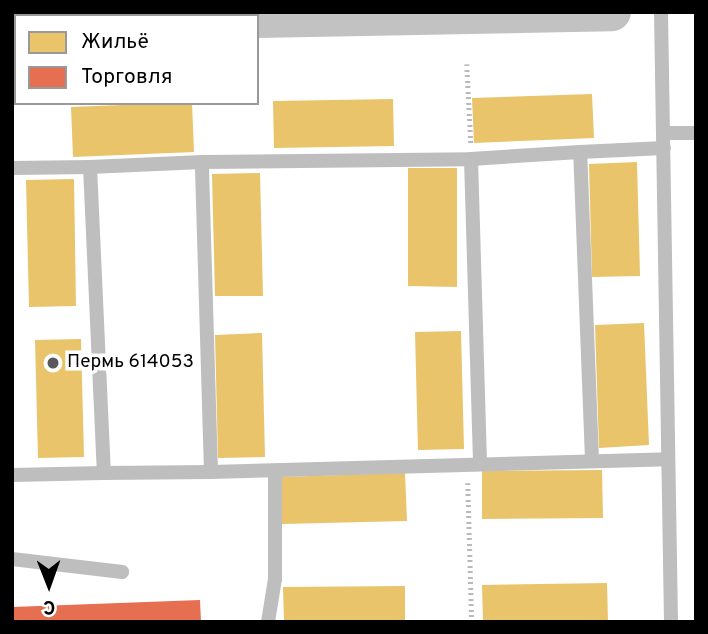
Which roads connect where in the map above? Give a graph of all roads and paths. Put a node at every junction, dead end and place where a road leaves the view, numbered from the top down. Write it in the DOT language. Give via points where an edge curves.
graph roads {
  1 [pos="612,12"];
  2 [pos="661,12"];
  3 [pos="315,15"];
  4 [pos="259,19"];
  5 [pos="467,64"];
  6 [pos="696,133"];
  7 [pos="663,141"];
  8 [pos="580,152"];
  9 [pos="471,159"];
  10 [pos="202,162"];
  11 [pos="90,167"];
  12 [pos="12,168"];
  13 [pos="668,459"];
  14 [pos="592,460"];
  15 [pos="474,463"];
  16 [pos="275,471"];
  17 [pos="211,472"];
  18 [pos="104,473"];
  19 [pos="12,475"];
  20 [pos="12,559"];
  21 [pos="122,572"];
  22 [pos="268,622"];
  23 [pos="472,622"];
  24 [pos="671,622"];
  1 -- 3 [label="main road"];
  2 -- 7 [label="lane"];
  3 -- 4 [label="main road"];
  5 -- 9 [label="path"];
  6 -- 7 [label="lane"];
  7 -- 8 [label="lane"];
  7 -- 13 [label="lane"];
  8 -- 9 [label="lane"];
  8 -- 14 [label="lane"];
  9 -- 10 [label="lane"];
  9 -- 15 [label="lane"];
  10 -- 11 [label="lane"];
  10 -- 17 [label="lane"];
  11 -- 12 [label="lane"];
  11 -- 18 [label="lane"];
  13 -- 14 [label="lane"];
  13 -- 24 [label="lane"];
  14 -- 15 [label="lane"];
  15 -- 16 [label="lane"];
  15 -- 23 [label="path"];
  16 -- 17 [label="lane"];
  16 -- 22 [label="lane" via="275,579"];
  17 -- 18 [label="lane"];
  18 -- 19 [label="lane"];
  20 -- 21 [label="lane"];
}
